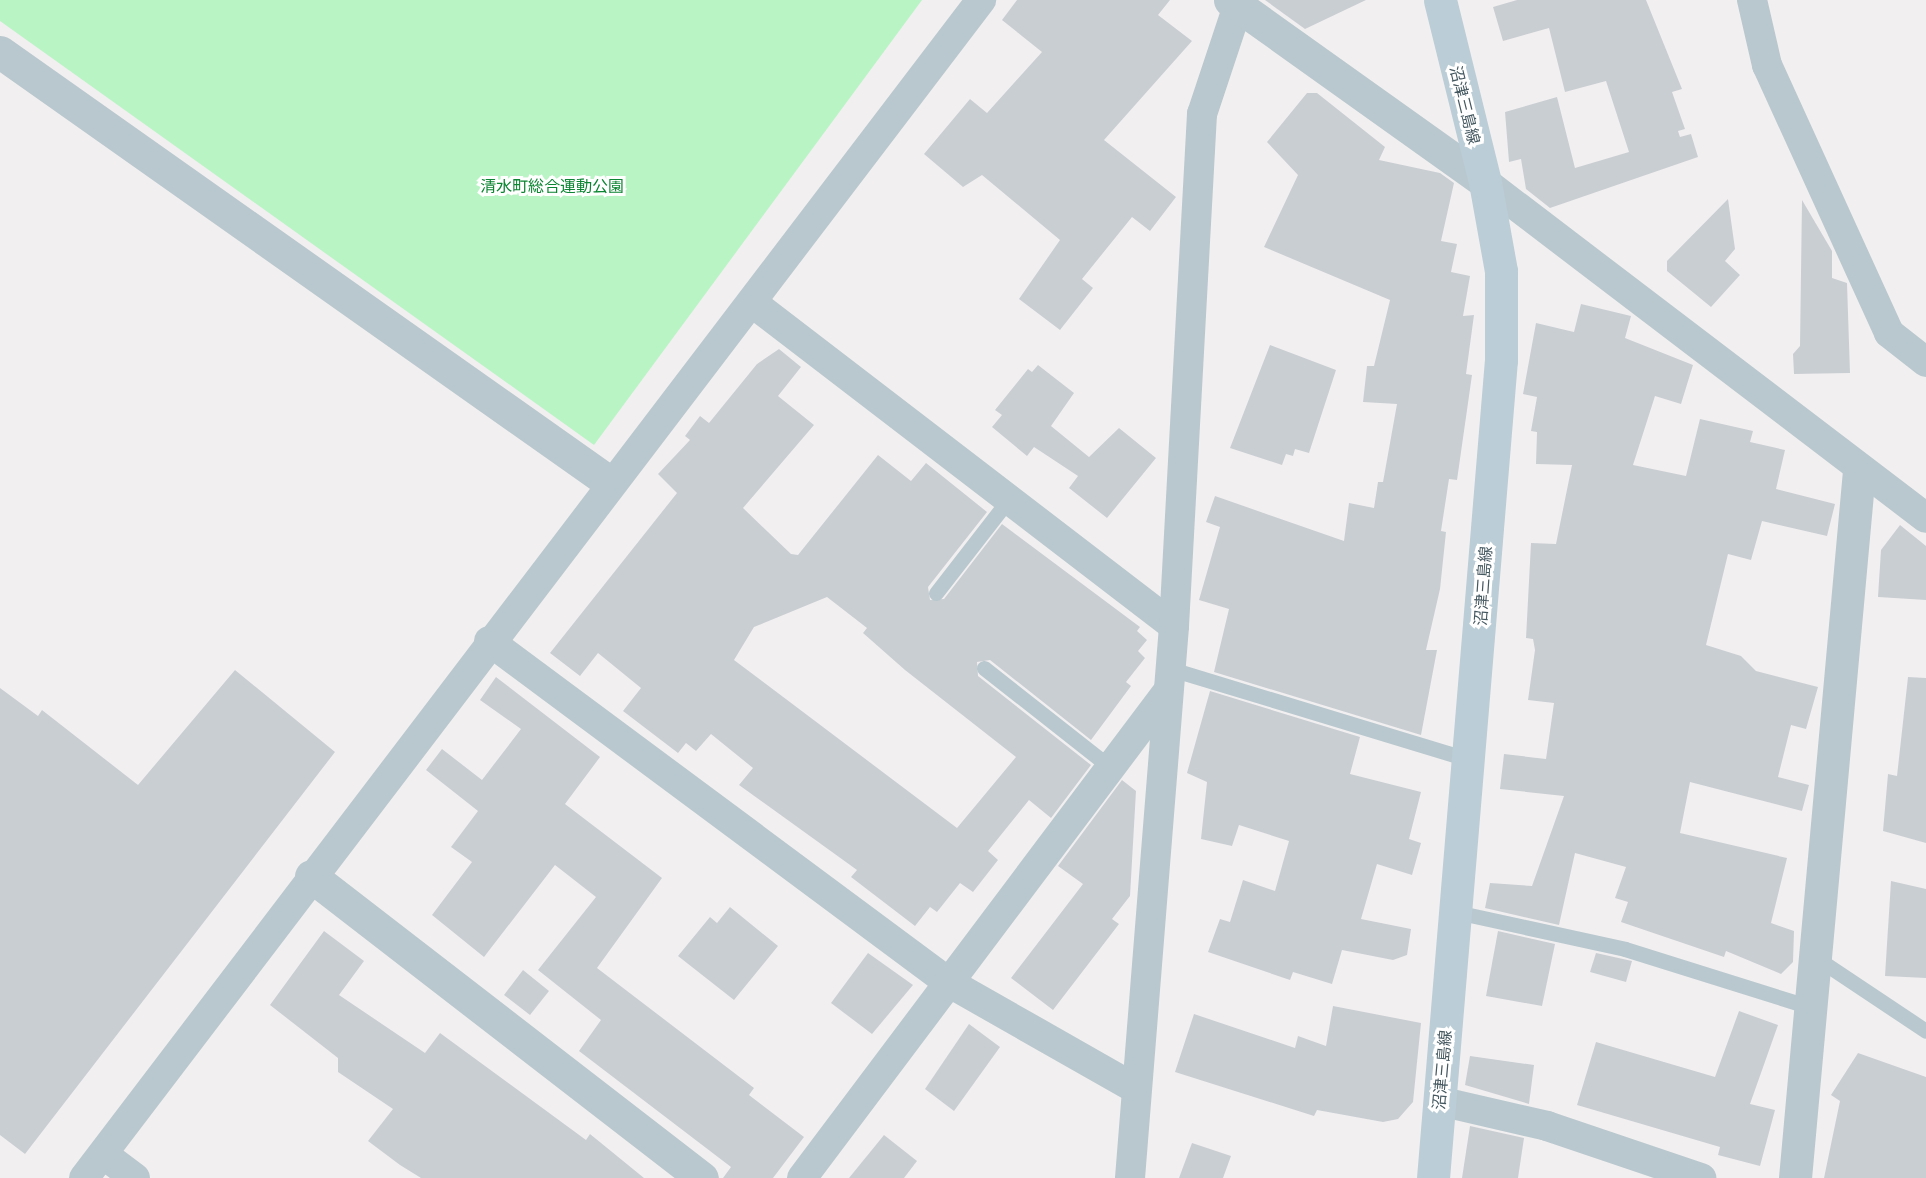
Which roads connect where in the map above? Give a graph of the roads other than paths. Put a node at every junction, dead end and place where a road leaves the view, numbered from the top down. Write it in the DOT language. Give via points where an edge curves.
graph roads {
  1 [pos="981,0"];
  2 [pos="1440,0"];
  3 [pos="1752,0"];
  4 [pos="1234,3"];
  5 [pos="0,52"];
  6 [pos="1485,182"];
  7 [pos="754,304"];
  8 [pos="1926,362"];
  9 [pos="1860,471"];
  10 [pos="609,482"];
  11 [pos="1009,499"];
  12 [pos="1925,515"];
  13 [pos="936,593"];
  14 [pos="1174,626"];
  15 [pos="489,641"];
  16 [pos="984,668"];
  17 [pos="1169,680"];
  18 [pos="1470,760"];
  19 [pos="1110,767"];
  20 [pos="311,876"];
  21 [pos="1456,912"];
  22 [pos="1815,957"];
  23 [pos="948,982"];
  24 [pos="1810,1007"];
  25 [pos="1926,1031"];
  26 [pos="1136,1089"];
  27 [pos="1439,1101"];
  28 [pos="103,1154"];
  29 [pos="84,1178"];
  30 [pos="135,1178"];
  31 [pos="702,1178"];
  32 [pos="802,1178"];
  33 [pos="1130,1178"];
  34 [pos="1433,1178"];
  35 [pos="1701,1178"];
  36 [pos="1795,1178"];
  1 -- 7 [label="street"];
  2 -- 6 [label="main road, 沼津三島線"];
  3 -- 8 [label="street" via="1767,65 1889,333"];
  4 -- 6 [label="street"];
  4 -- 14 [label="street" via="1202,114"];
  5 -- 10 [label="street"];
  6 -- 9 [label="street" via="1618,278"];
  6 -- 18 [label="main road, 沼津三島線" via="1501,271 1501,360"];
  7 -- 10 [label="street"];
  7 -- 11 [label="street"];
  9 -- 12 [label="street"];
  9 -- 22 [label="street"];
  10 -- 15 [label="street"];
  11 -- 13 [label="lane"];
  11 -- 14 [label="street"];
  14 -- 17 [label="street"];
  15 -- 20 [label="street"];
  15 -- 23 [label="street"];
  16 -- 19 [label="lane"];
  17 -- 18 [label="lane"];
  17 -- 19 [label="street"];
  17 -- 26 [label="street"];
  18 -- 21 [label="main road, 沼津三島線"];
  19 -- 23 [label="street"];
  20 -- 28 [label="street"];
  20 -- 31 [label="street"];
  21 -- 24 [label="lane" via="1625,949"];
  21 -- 27 [label="main road, 沼津三島線"];
  22 -- 24 [label="street"];
  22 -- 25 [label="lane"];
  23 -- 26 [label="street"];
  23 -- 32 [label="street"];
  24 -- 36 [label="street"];
  26 -- 33 [label="street"];
  27 -- 34 [label="main road, 沼津三島線"];
  27 -- 35 [label="street" via="1547,1125"];
  28 -- 29 [label="street"];
  28 -- 30 [label="street"];
}
